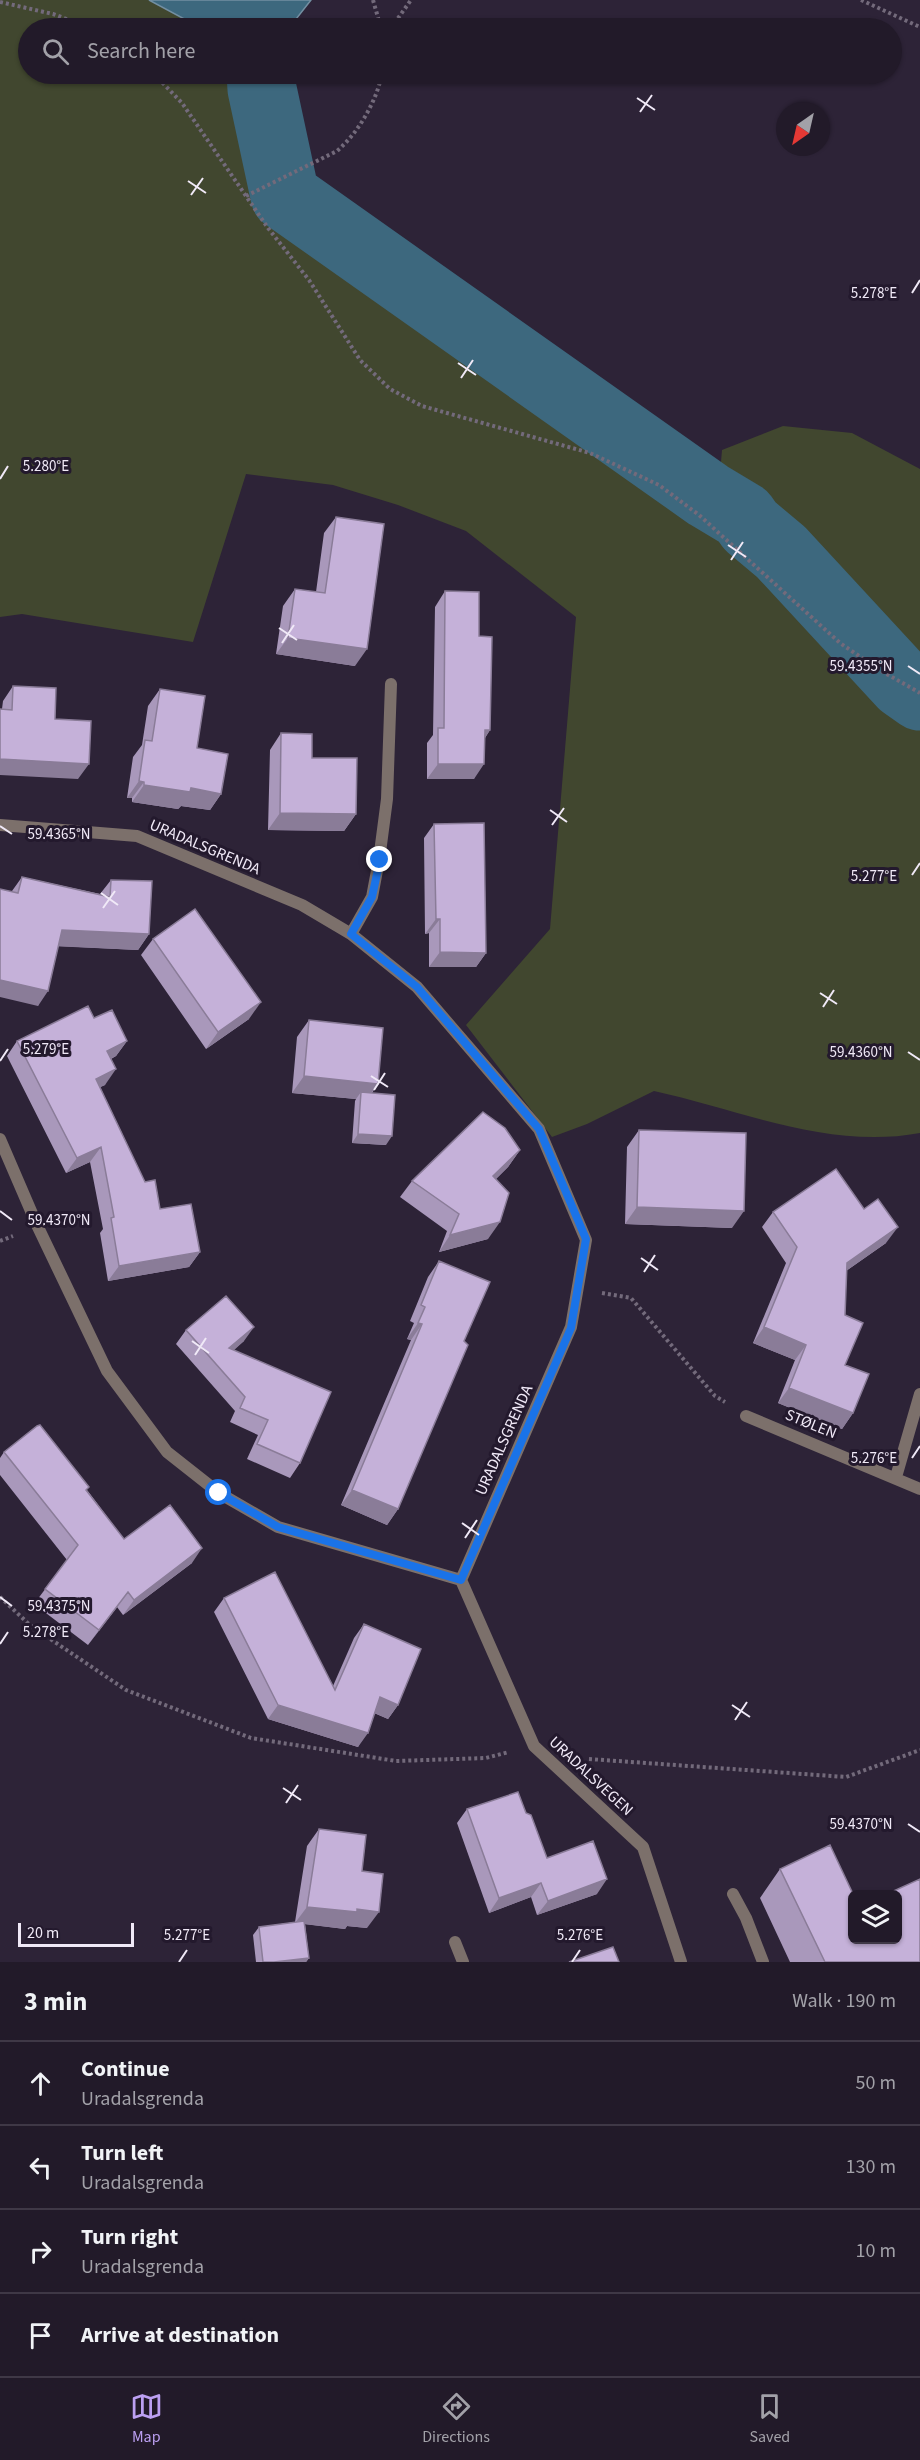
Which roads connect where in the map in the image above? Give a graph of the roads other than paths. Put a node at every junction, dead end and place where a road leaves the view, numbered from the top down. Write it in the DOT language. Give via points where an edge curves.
graph roads {
  1 [pos="391,684"];
  2 [pos="0,825"];
  3 [pos="351,934"];
  4 [pos="0,1139"];
  5 [pos="920,1394"];
  6 [pos="746,1416"];
  7 [pos="896,1477"];
  8 [pos="920,1489"];
  9 [pos="461,1580"];
  10 [pos="733,1894"];
  11 [pos="455,1942"];
  12 [pos="463,1962"];
  13 [pos="681,1962"];
  14 [pos="763,1962"];
  1 -- 3 [label="street" via="387,799 380,860 372,897"];
  2 -- 3 [label="street, URADALSGRENDA" via="137,836 302,905"];
  3 -- 9 [label="street, URADALSGRENDA" via="417,987 539,1129 586,1239 571,1328"];
  4 -- 9 [label="street" via="107,1371 166,1452 219,1493 278,1527"];
  5 -- 7 [label="street"];
  6 -- 7 [label="street, STØLEN"];
  7 -- 8 [label="street, STØLEN"];
  9 -- 13 [label="street, URADALSVEGEN" via="534,1746 643,1847"];
  10 -- 14 [label="street"];
  11 -- 12 [label="street"];
}
